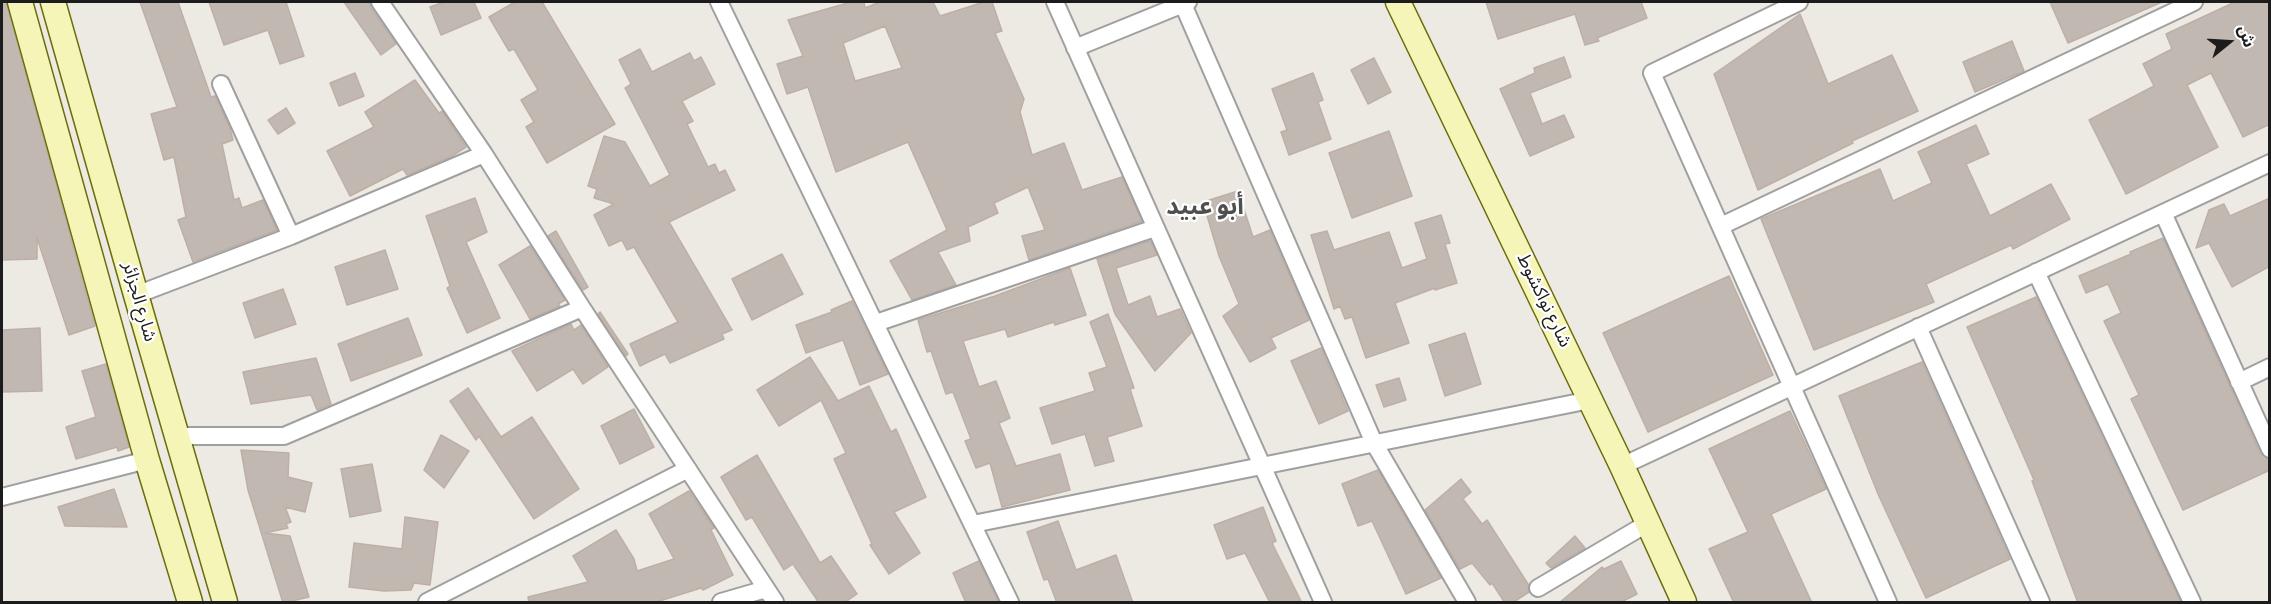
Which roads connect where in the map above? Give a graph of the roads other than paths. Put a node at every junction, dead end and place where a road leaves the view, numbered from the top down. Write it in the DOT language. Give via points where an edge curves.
graph roads {
  1 [pos="20,2"];
  2 [pos="53,2"];
  3 [pos="380,2"];
  4 [pos="719,2"];
  5 [pos="1055,2"];
  6 [pos="1184,2"];
  7 [pos="1398,2"];
  8 [pos="1799,2"];
  9 [pos="2194,2"];
  10 [pos="1075,48"];
  11 [pos="221,84"];
  12 [pos="484,154"];
  13 [pos="2270,163"];
  14 [pos="2163,213"];
  15 [pos="1721,226"];
  16 [pos="1155,228"];
  17 [pos="291,236"];
  18 [pos="2036,272"];
  19 [pos="135,295"];
  20 [pos="582,308"];
  21 [pos="876,323"];
  22 [pos="1918,327"];
  23 [pos="2270,367"];
  24 [pos="2239,382"];
  25 [pos="1793,386"];
  26 [pos="1590,400"];
  27 [pos="176,436"];
  28 [pos="1374,443"];
  29 [pos="2270,449"];
  30 [pos="147,460"];
  31 [pos="1262,465"];
  32 [pos="1622,466"];
  33 [pos="688,469"];
  34 [pos="2,497"];
  35 [pos="1648,523"];
  36 [pos="973,524"];
  37 [pos="1538,588"];
  38 [pos="455,596"];
  39 [pos="771,596"];
  40 [pos="190,603"];
  41 [pos="225,603"];
  42 [pos="427,603"];
  43 [pos="720,603"];
  44 [pos="1010,603"];
  45 [pos="1323,603"];
  46 [pos="1467,603"];
  47 [pos="1684,603"];
  48 [pos="1887,603"];
  49 [pos="2041,603"];
  50 [pos="2192,603"];
  1 -- 30 [label="main road, شارع الجزائر"];
  2 -- 19 [label="main road, شارع الجزائر"];
  3 -- 12 [label="street"];
  4 -- 21 [label="street"];
  5 -- 10 [label="street"];
  6 -- 10 [label="street"];
  6 -- 28 [label="street"];
  7 -- 26 [label="main road, شارع نواكشوط"];
  8 -- 15 [label="street" via="1652,73"];
  9 -- 15 [label="street"];
  10 -- 16 [label="street"];
  11 -- 17 [label="street"];
  12 -- 17 [label="street"];
  12 -- 20 [label="street"];
  13 -- 14 [label="street"];
  14 -- 18 [label="street"];
  14 -- 24 [label="street"];
  15 -- 25 [label="street"];
  16 -- 21 [label="street"];
  16 -- 31 [label="street"];
  17 -- 19 [label="street"];
  18 -- 22 [label="street"];
  18 -- 50 [label="street"];
  19 -- 27 [label="main road, شارع الجزائر"];
  20 -- 27 [label="street" via="284,436"];
  20 -- 33 [label="street"];
  21 -- 36 [label="street"];
  22 -- 25 [label="street"];
  22 -- 49 [label="street"];
  23 -- 24 [label="street"];
  24 -- 29 [label="street"];
  25 -- 32 [label="street"];
  25 -- 48 [label="street"];
  26 -- 28 [label="street"];
  26 -- 32 [label="main road, شارع نواكشوط"];
  27 -- 41 [label="main road, شارع الجزائر"];
  28 -- 31 [label="street"];
  28 -- 46 [label="street"];
  30 -- 34 [label="street"];
  30 -- 40 [label="main road, شارع الجزائر"];
  31 -- 36 [label="street"];
  31 -- 45 [label="street"];
  32 -- 35 [label="main road, شارع نواكشوط"];
  33 -- 38 [label="street"];
  33 -- 39 [label="street"];
  35 -- 37 [label="street"];
  35 -- 47 [label="main road, شارع نواكشوط"];
  36 -- 44 [label="street"];
  38 -- 42 [label="street"];
  39 -- 43 [label="street"];
}
